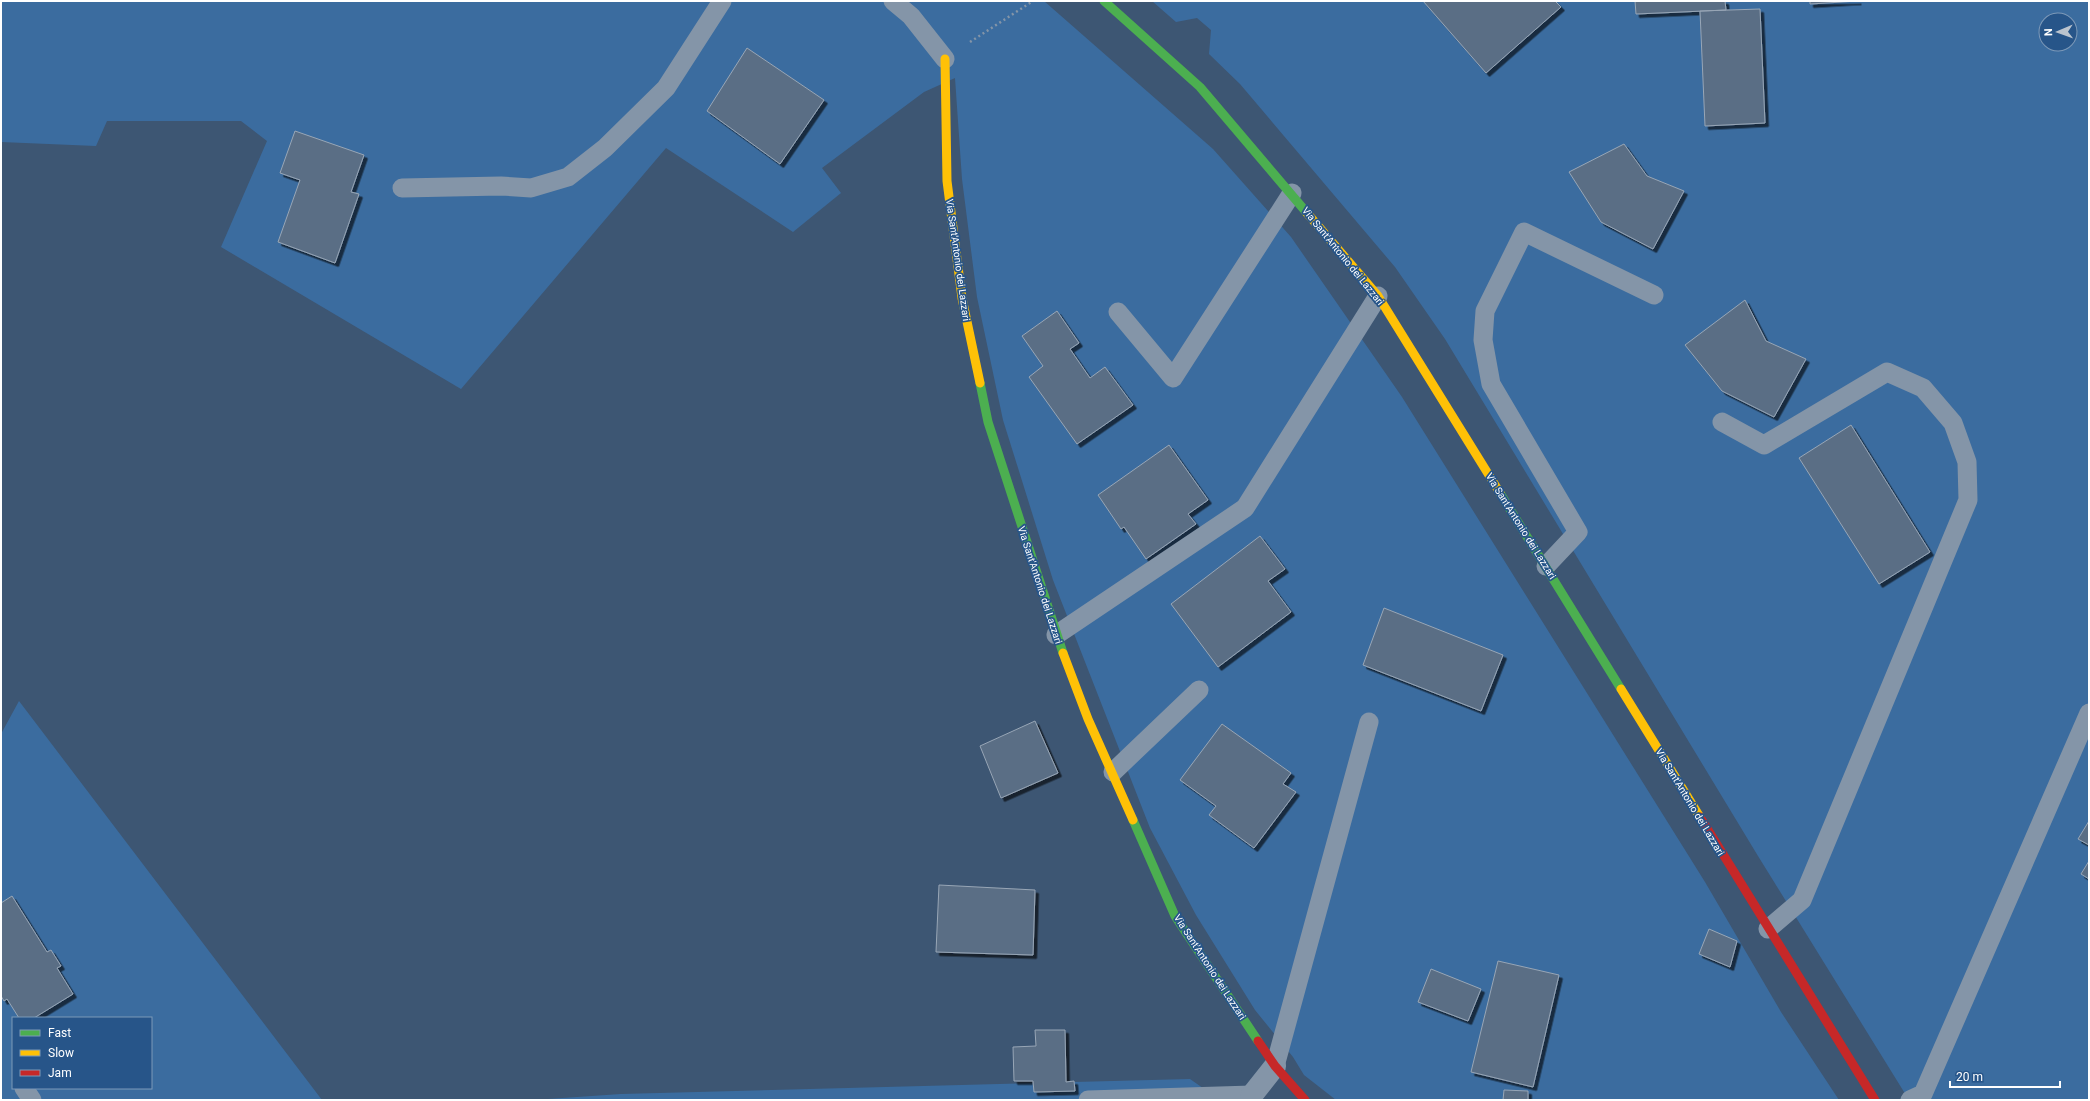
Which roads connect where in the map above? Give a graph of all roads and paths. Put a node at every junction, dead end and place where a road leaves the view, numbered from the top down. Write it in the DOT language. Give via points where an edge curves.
graph roads {
  1 [pos="722,1"];
  2 [pos="893,1"];
  3 [pos="1033,1"];
  4 [pos="1104,1"];
  5 [pos="945,59"];
  6 [pos="402,188"];
  7 [pos="1292,193"];
  8 [pos="1654,295"];
  9 [pos="1378,296"];
  10 [pos="1118,312"];
  11 [pos="1722,422"];
  12 [pos="1546,566"];
  13 [pos="1056,635"];
  14 [pos="1199,690"];
  15 [pos="2089,713"];
  16 [pos="1369,722"];
  17 [pos="1113,772"];
  18 [pos="1768,929"];
  19 [pos="1275,1066"];
  20 [pos="25,1089"];
  21 [pos="1251,1098"];
  22 [pos="32,1100"];
  23 [pos="1088,1100"];
  24 [pos="1305,1100"];
  25 [pos="1875,1100"];
  26 [pos="1910,1100"];
  1 -- 6 [label="lane" via="666,88 605,148 568,177 530,188"];
  2 -- 5 [label="lane" via="911,16"];
  3 -- 5 [label="path"];
  4 -- 7 [label="street, Via Sant'Antonio dei Lazzari" via="1200,87"];
  5 -- 13 [label="street, Via Sant'Antonio dei Lazzari" via="947,181 962,298 988,422"];
  7 -- 9 [label="street, Via Sant'Antonio dei Lazzari"];
  7 -- 10 [label="lane" via="1173,378"];
  8 -- 12 [label="lane" via="1524,232 1485,311 1483,340 1491,384 1578,532"];
  9 -- 12 [label="street, Via Sant'Antonio dei Lazzari"];
  9 -- 13 [label="lane" via="1245,508"];
  11 -- 18 [label="lane" via="1764,444 1887,372 1923,388 1953,423 1967,462 1968,500 1802,900"];
  12 -- 18 [label="street, Via Sant'Antonio dei Lazzari"];
  13 -- 17 [label="street, Via Sant'Antonio dei Lazzari" via="1088,719"];
  14 -- 17 [label="lane"];
  15 -- 26 [label="lane" via="1923,1094"];
  16 -- 19 [label="lane"];
  17 -- 19 [label="street, Via Sant'Antonio dei Lazzari" via="1175,916"];
  18 -- 25 [label="street, Via Sant'Antonio dei Lazzari"];
  19 -- 21 [label="street"];
  19 -- 24 [label="street, Via Sant'Antonio dei Lazzari"];
  20 -- 22 [label="lane"];
  21 -- 23 [label="lane"];
}
